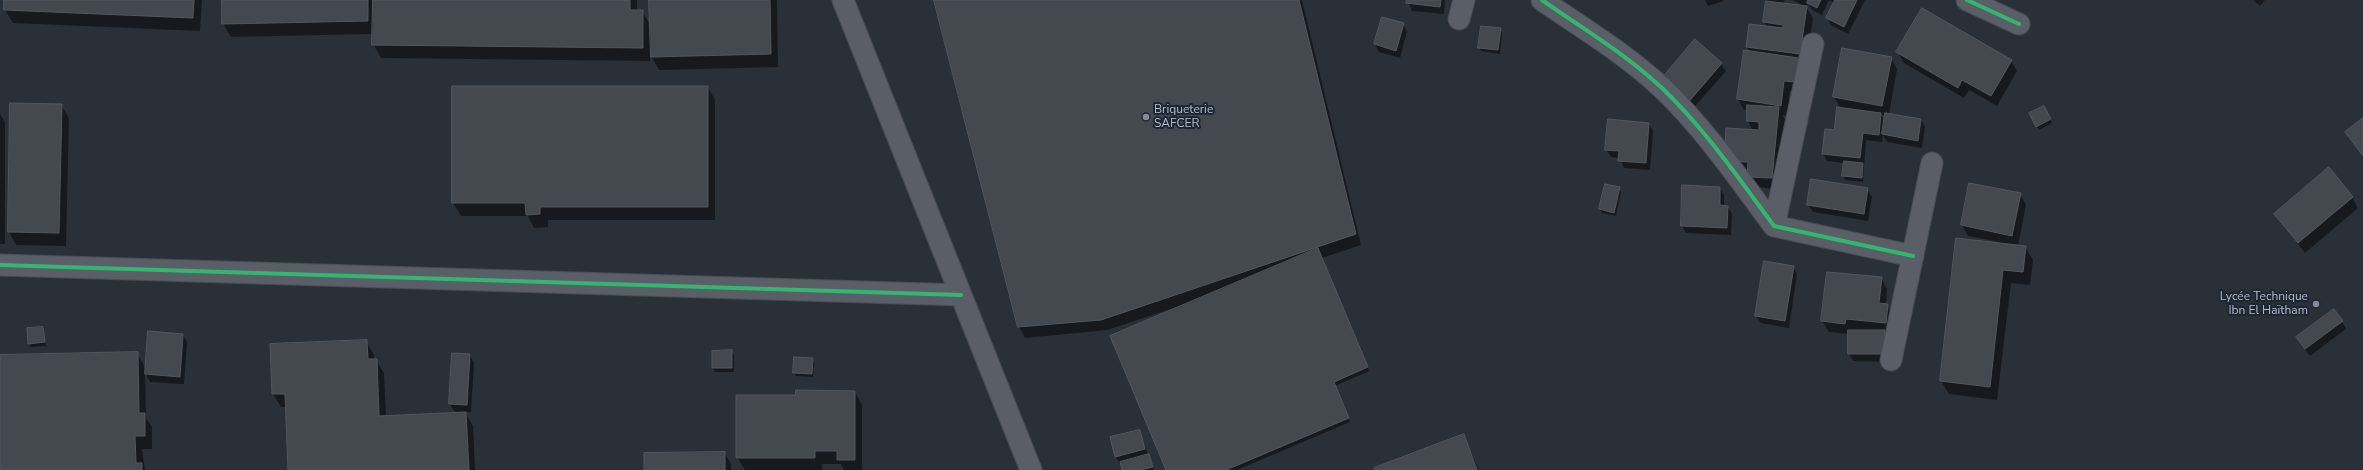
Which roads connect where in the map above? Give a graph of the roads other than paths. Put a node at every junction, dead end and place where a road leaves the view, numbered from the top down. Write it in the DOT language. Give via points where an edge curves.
graph roads {
  1 [pos="843,0"];
  2 [pos="1542,0"];
  3 [pos="1967,0"];
  4 [pos="2019,24"];
  5 [pos="1814,44"];
  6 [pos="1932,163"];
  7 [pos="1774,226"];
  8 [pos="1913,256"];
  9 [pos="0,265"];
  10 [pos="961,294"];
  11 [pos="1891,360"];
  12 [pos="1031,470"];
  1 -- 10 [label="street"];
  2 -- 7 [label="street" via="1623,56 1662,87 1693,121"];
  3 -- 4 [label="street"];
  5 -- 7 [label="street"];
  6 -- 8 [label="street"];
  7 -- 8 [label="street"];
  8 -- 11 [label="street"];
  9 -- 10 [label="street"];
  10 -- 12 [label="street"];
}
